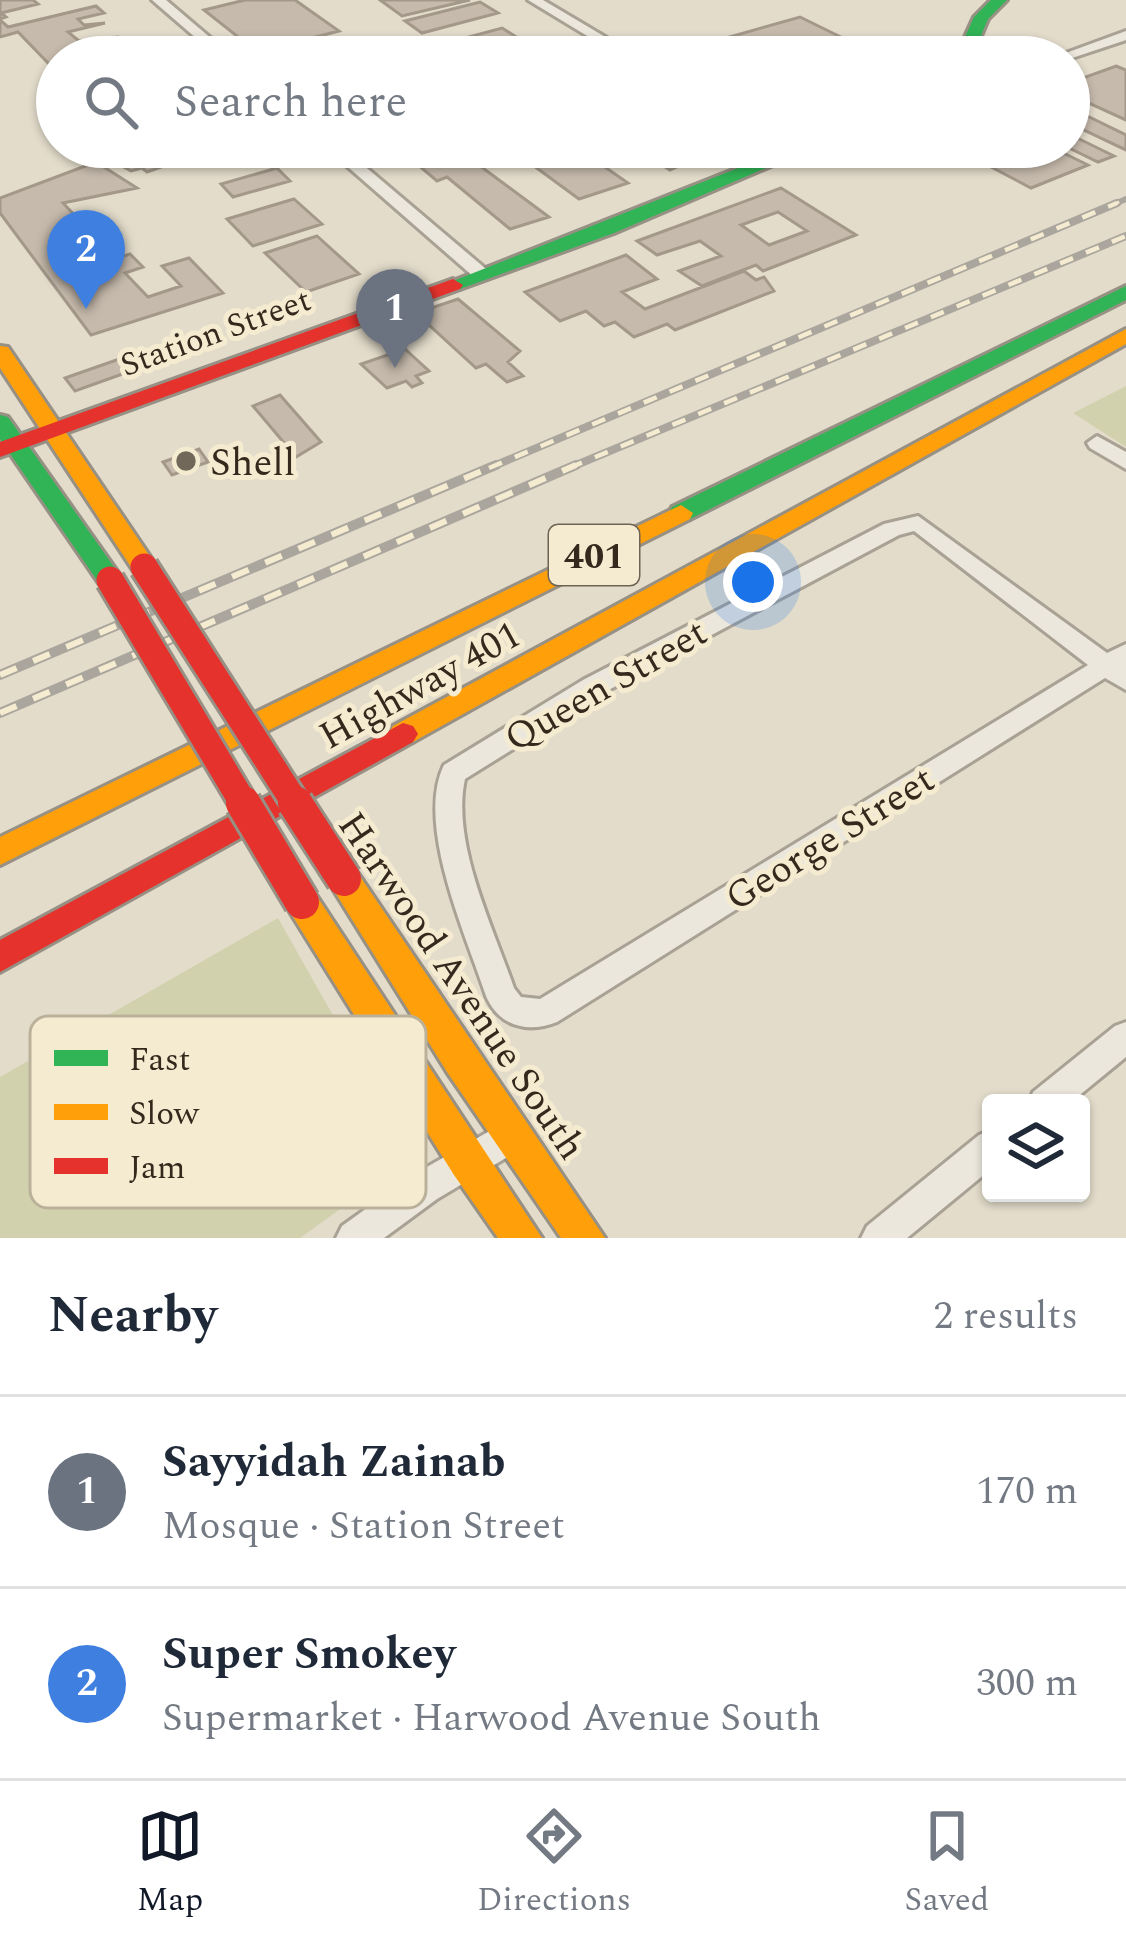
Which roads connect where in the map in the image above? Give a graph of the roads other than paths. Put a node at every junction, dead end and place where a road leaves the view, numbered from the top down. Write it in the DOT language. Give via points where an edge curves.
graph roads {
  1 [pos="158,0"];
  2 [pos="534,0"];
  3 [pos="1000,0"];
  4 [pos="1126,35"];
  5 [pos="201,36"];
  6 [pos="596,36"];
  7 [pos="973,36"];
  8 [pos="1090,47"];
  9 [pos="358,168"];
  10 [pos="755,168"];
  11 [pos="480,273"];
  12 [pos="1126,292"];
  13 [pos="1126,335"];
  14 [pos="0,352"];
  15 [pos="53,429"];
  16 [pos="5,439"];
  17 [pos="1097,443"];
  18 [pos="1126,462"];
  19 [pos="1119,667"];
  20 [pos="62,820"];
  21 [pos="0,839"];
  22 [pos="0,852"];
  23 [pos="0,957"];
  24 [pos="374,1016"];
  25 [pos="529,1016"];
  26 [pos="1126,1037"];
  27 [pos="1056,1094"];
  28 [pos="426,1097"];
  29 [pos="514,1134"];
  30 [pos="982,1154"];
  31 [pos="467,1162"];
  32 [pos="426,1190"];
  33 [pos="399,1208"];
  34 [pos="354,1238"];
  35 [pos="522,1238"];
  36 [pos="585,1238"];
  37 [pos="879,1238"];
  1 -- 5 [label="street"];
  2 -- 6 [label="street"];
  3 -- 7 [label="main road"];
  4 -- 8 [label="street"];
  9 -- 11 [label="street"];
  10 -- 11 [label="main road, Station Street"];
  11 -- 15 [label="main road, Station Street"];
  12 -- 20 [label="main road, Highway 401 / 401"];
  13 -- 23 [label="main road, Highway 401 / 401"];
  14 -- 15 [label="main road, Harwood Avenue South"];
  15 -- 16 [label="main road, Station Street"];
  15 -- 29 [label="main road, Harwood Avenue South, bridge"];
  16 -- 24 [label="main road, bridge" via="110,580"];
  17 -- 18 [label="street"];
  19 -- 25 [label="street, George Street"];
  19 -- 25 [label="street, Queen Street" via="918,523 892,529 592,687 453,772 446,803 455,866 501,996"];
  20 -- 21 [label="main road"];
  20 -- 22 [label="main road, Highway 401 / 401"];
  26 -- 27 [label="street"];
  28 -- 31 [label="main road, bridge"];
  29 -- 31 [label="street"];
  29 -- 36 [label="main road, Harwood Avenue South"];
  30 -- 37 [label="street"];
  31 -- 32 [label="street"];
  31 -- 35 [label="main road"];
  33 -- 34 [label="street"];
}
